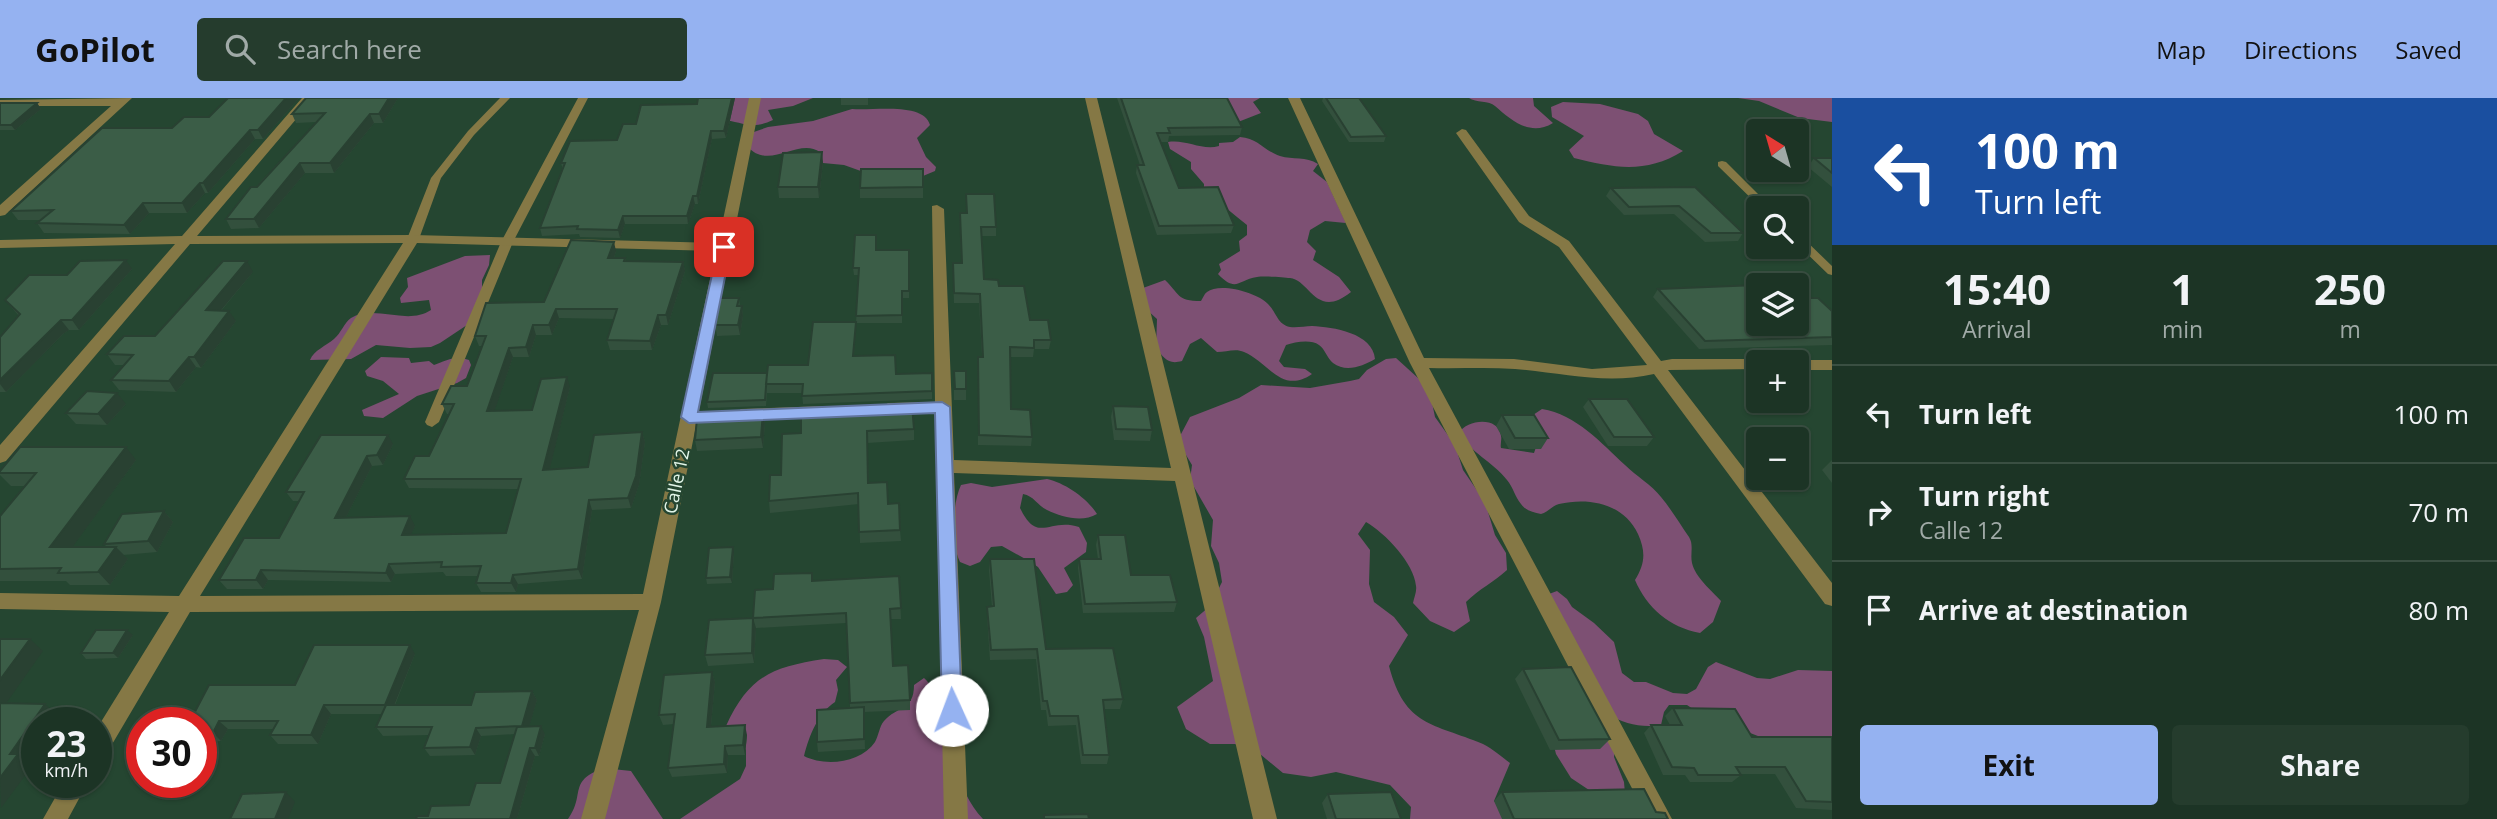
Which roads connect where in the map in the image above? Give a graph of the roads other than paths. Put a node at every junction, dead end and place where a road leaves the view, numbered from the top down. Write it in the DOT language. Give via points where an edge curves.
graph roads {
  1 [pos="308,98"];
  2 [pos="505,98"];
  3 [pos="583,98"];
  4 [pos="755,98"];
  5 [pos="1091,98"];
  6 [pos="1294,98"];
  7 [pos="123,100"];
  8 [pos="0,103"];
  9 [pos="1462,133"];
  10 [pos="1722,164"];
  11 [pos="1755,196"];
  12 [pos="937,209"];
  13 [pos="0,212"];
  14 [pos="413,239"];
  15 [pos="187,240"];
  16 [pos="507,242"];
  17 [pos="0,244"];
  18 [pos="724,247"];
  19 [pos="1809,250"];
  20 [pos="1832,272"];
  21 [pos="1418,363"];
  22 [pos="1746,365"];
  23 [pos="1809,365"];
  24 [pos="1832,365"];
  25 [pos="1657,369"];
  26 [pos="942,407"];
  27 [pos="875,410"];
  28 [pos="849,411"];
  29 [pos="729,416"];
  30 [pos="432,422"];
  31 [pos="0,457"];
  32 [pos="943,466"];
  33 [pos="1182,475"];
  34 [pos="1832,598"];
  35 [pos="0,601"];
  36 [pos="651,602"];
  37 [pos="184,604"];
  38 [pos="112,724"];
  39 [pos="67,798"];
  40 [pos="55,819"];
  41 [pos="593,819"];
  42 [pos="956,819"];
  43 [pos="1265,819"];
  44 [pos="1660,819"];
  1 -- 15 [label="street"];
  2 -- 14 [label="lane" via="436,178"];
  3 -- 16 [label="lane"];
  4 -- 18 [label="street, Calle 12"];
  5 -- 33 [label="street"];
  6 -- 21 [label="street"];
  7 -- 8 [label="street"];
  7 -- 13 [label="street"];
  9 -- 25 [label="street" via="1524,219 1564,244"];
  10 -- 11 [label="lane"];
  12 -- 26 [label="street"];
  14 -- 15 [label="street"];
  14 -- 16 [label="street"];
  14 -- 37 [label="street"];
  15 -- 17 [label="street"];
  15 -- 31 [label="street"];
  16 -- 18 [label="street"];
  16 -- 30 [label="lane"];
  18 -- 36 [label="street, Calle 12" via="696,417"];
  19 -- 20 [label="lane"];
  21 -- 25 [label="street" via="1514,364 1592,374"];
  21 -- 44 [label="street"];
  22 -- 25 [label="street" via="1672,364"];
  23 -- 24 [label="street"];
  25 -- 34 [label="street"];
  26 -- 27 [label="street"];
  26 -- 32 [label="street"];
  28 -- 29 [label="street"];
  32 -- 33 [label="street"];
  32 -- 42 [label="street"];
  33 -- 43 [label="street"];
  35 -- 37 [label="street"];
  36 -- 37 [label="street"];
  36 -- 41 [label="street, Calle 12"];
  37 -- 38 [label="street"];
  39 -- 40 [label="street"];
}
